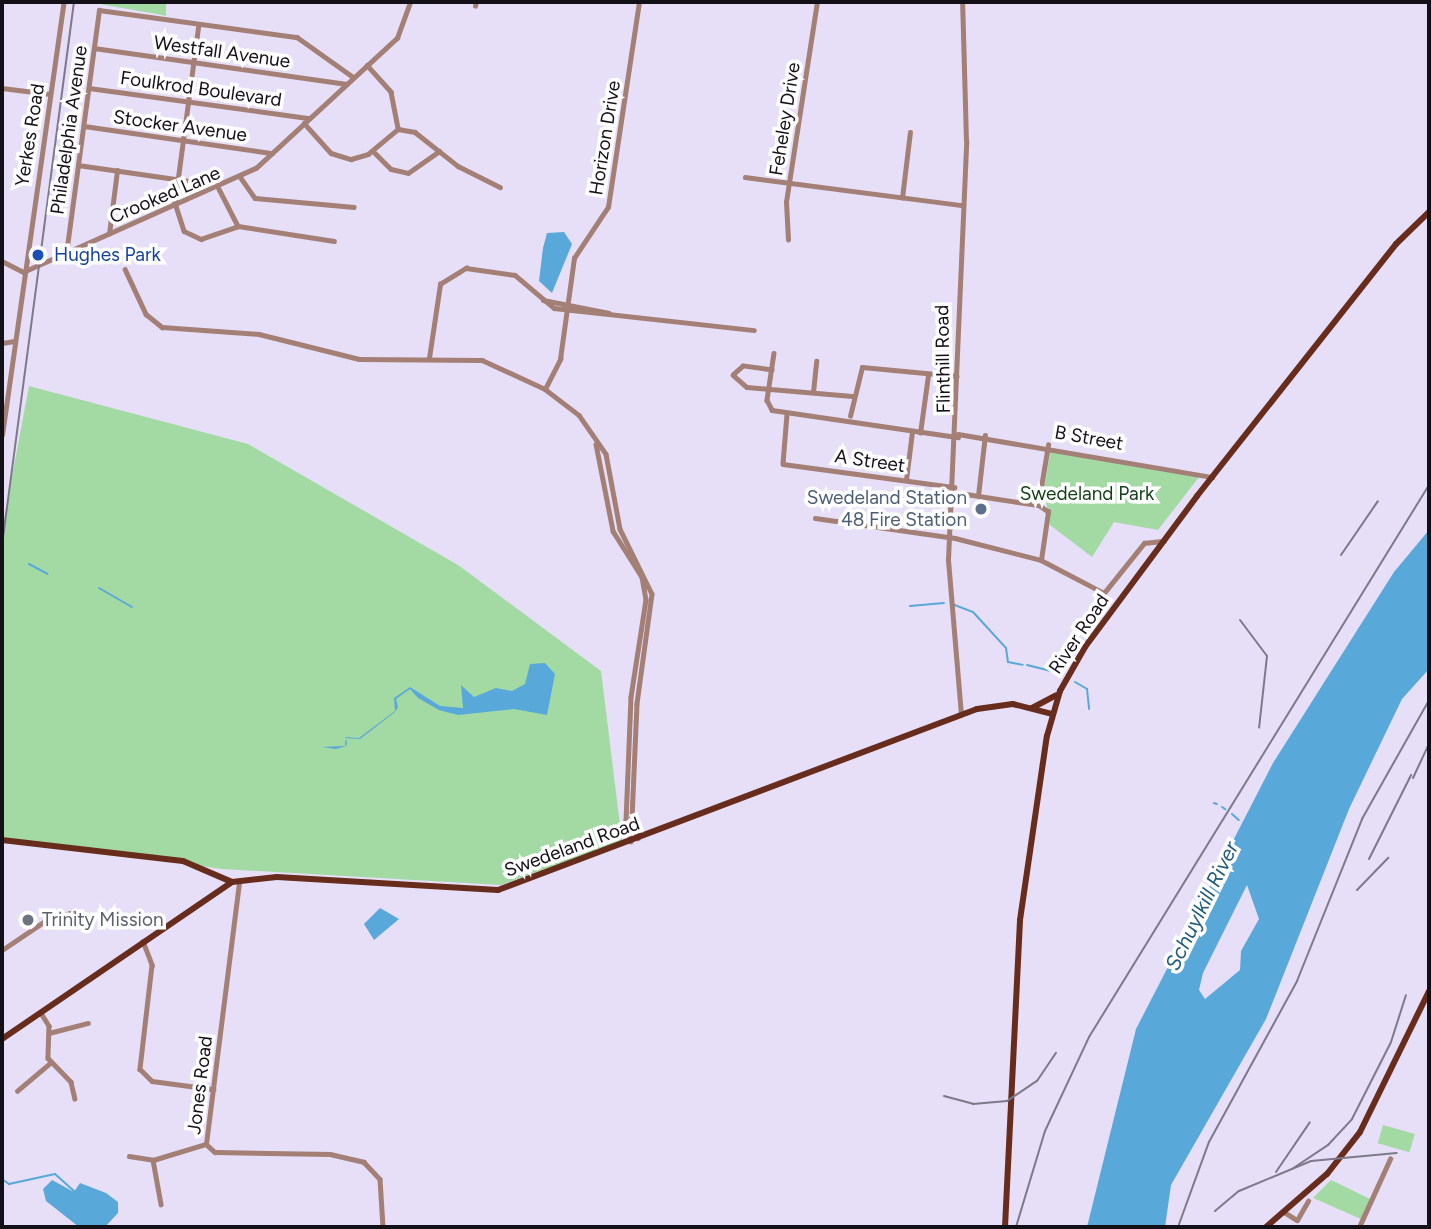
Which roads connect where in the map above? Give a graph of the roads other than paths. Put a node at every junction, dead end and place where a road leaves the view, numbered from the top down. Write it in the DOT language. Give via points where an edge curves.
graph roads {
  1 [pos="64,2"];
  2 [pos="411,2"];
  3 [pos="639,2"];
  4 [pos="817,2"];
  5 [pos="962,2"];
  6 [pos="199,24"];
  7 [pos="94,48"];
  8 [pos="194,62"];
  9 [pos="366,65"];
  10 [pos="353,77"];
  11 [pos="346,84"];
  12 [pos="2,88"];
  13 [pos="89,88"];
  14 [pos="50,94"];
  15 [pos="189,102"];
  16 [pos="309,118"];
  17 [pos="304,123"];
  18 [pos="84,126"];
  19 [pos="398,129"];
  20 [pos="910,132"];
  21 [pos="184,140"];
  22 [pos="373,151"];
  23 [pos="439,151"];
  24 [pos="272,153"];
  25 [pos="78,165"];
  26 [pos="117,171"];
  27 [pos="745,177"];
  28 [pos="241,178"];
  29 [pos="178,179"];
  30 [pos="789,183"];
  31 [pos="500,187"];
  32 [pos="220,188"];
  33 [pos="902,198"];
  34 [pos="961,205"];
  35 [pos="176,207"];
  36 [pos="354,207"];
  37 [pos="1429,212"];
  38 [pos="238,226"];
  39 [pos="109,234"];
  40 [pos="788,240"];
  41 [pos="334,241"];
  42 [pos="66,254"];
  43 [pos="2,261"];
  44 [pos="125,269"];
  45 [pos="23,272"];
  46 [pos="568,307"];
  47 [pos="754,330"];
  48 [pos="14,341"];
  49 [pos="2,343"];
  50 [pos="774,353"];
  51 [pos="429,358"];
  52 [pos="816,361"];
  53 [pos="772,370"];
  54 [pos="928,374"];
  55 [pos="957,376"];
  56 [pos="769,387"];
  57 [pos="545,389"];
  58 [pos="813,392"];
  59 [pos="852,396"];
  60 [pos="787,414"];
  61 [pos="850,416"];
  62 [pos="912,432"];
  63 [pos="920,433"];
  64 [pos="2,435"];
  65 [pos="958,435"];
  66 [pos="985,435"];
  67 [pos="1048,445"];
  68 [pos="1212,477"];
  69 [pos="906,480"];
  70 [pos="953,490"];
  71 [pos="978,496"];
  72 [pos="1038,505"];
  73 [pos="815,518"];
  74 [pos="949,537"];
  75 [pos="1164,541"];
  76 [pos="1041,560"];
  77 [pos="1060,691"];
  78 [pos="1030,708"];
  79 [pos="1052,714"];
  80 [pos="961,715"];
  81 [pos="2,840"];
  82 [pos="634,840"];
  83 [pos="236,881"];
  84 [pos="75,912"];
  85 [pos="143,940"];
  86 [pos="2,950"];
  87 [pos="1429,991"];
  88 [pos="40,1012"];
  89 [pos="88,1023"];
  90 [pos="48,1033"];
  91 [pos="2,1039"];
  92 [pos="50,1063"];
  93 [pos="213,1089"];
  94 [pos="17,1091"];
  95 [pos="75,1099"];
  96 [pos="206,1144"];
  97 [pos="129,1156"];
  98 [pos="1390,1159"];
  99 [pos="153,1160"];
  100 [pos="1308,1201"];
  101 [pos="161,1203"];
  102 [pos="1283,1210"];
  103 [pos="1297,1220"];
  104 [pos="383,1227"];
  105 [pos="1005,1227"];
  106 [pos="1266,1227"];
  107 [pos="1294,1227"];
  108 [pos="1359,1227"];
  1 -- 14 [label="street, Yerkes Road"];
  2 -- 9 [label="street, Crooked Lane" via="402,31"];
  3 -- 46 [label="street, Horizon Drive" via="608,207 574,258"];
  4 -- 30 [label="street, Feheley Drive"];
  5 -- 34 [label="street, Flinthill Road"];
  6 -- 7 [label="street, Philadelphia Avenue" via="99,10"];
  6 -- 8 [label="street"];
  6 -- 10 [label="street" via="300,38"];
  7 -- 8 [label="street, Westfall Avenue"];
  7 -- 13 [label="street, Philadelphia Avenue"];
  8 -- 11 [label="street, Westfall Avenue"];
  8 -- 15 [label="street"];
  9 -- 10 [label="street, Crooked Lane"];
  9 -- 19 [label="street" via="391,92"];
  10 -- 11 [label="street, Crooked Lane"];
  11 -- 16 [label="street, Crooked Lane"];
  12 -- 14 [label="street"];
  13 -- 15 [label="street, Foulkrod Boulevard"];
  13 -- 18 [label="street, Philadelphia Avenue"];
  14 -- 45 [label="street, Yerkes Road"];
  15 -- 16 [label="street, Foulkrod Boulevard"];
  15 -- 21 [label="street"];
  16 -- 17 [label="street, Crooked Lane"];
  17 -- 22 [label="street" via="338,157"];
  17 -- 24 [label="street, Crooked Lane"];
  18 -- 21 [label="street, Stocker Avenue"];
  18 -- 25 [label="street, Philadelphia Avenue"];
  19 -- 22 [label="street"];
  19 -- 23 [label="street" via="415,132"];
  20 -- 33 [label="street"];
  21 -- 24 [label="street, Stocker Avenue"];
  21 -- 29 [label="street"];
  22 -- 23 [label="street" via="391,169 408,173"];
  23 -- 31 [label="street"];
  24 -- 28 [label="street, Crooked Lane"];
  25 -- 26 [label="street"];
  25 -- 42 [label="street, Philadelphia Avenue"];
  26 -- 29 [label="street"];
  26 -- 39 [label="street"];
  27 -- 30 [label="street"];
  28 -- 32 [label="street, Crooked Lane"];
  28 -- 36 [label="street" via="256,198"];
  29 -- 32 [label="street"];
  29 -- 35 [label="street"];
  30 -- 33 [label="street"];
  30 -- 40 [label="street, Feheley Drive"];
  32 -- 35 [label="street, Crooked Lane"];
  32 -- 38 [label="street"];
  33 -- 34 [label="street"];
  34 -- 55 [label="street, Flinthill Road"];
  35 -- 38 [label="street" via="184,232 195,239"];
  35 -- 39 [label="street, Crooked Lane"];
  37 -- 68 [label="main road, River Road" via="1377,267"];
  38 -- 41 [label="street"];
  39 -- 42 [label="street, Crooked Lane"];
  42 -- 45 [label="street, Crooked Lane"];
  43 -- 45 [label="street"];
  44 -- 51 [label="street" via="146,314 162,327 259,334 359,359"];
  45 -- 48 [label="street"];
  46 -- 47 [label="street"];
  46 -- 51 [label="street" via="542,299 515,275 453,272 438,290"];
  46 -- 57 [label="street, Horizon Drive" via="560,359"];
  48 -- 49 [label="street"];
  48 -- 64 [label="street"];
  50 -- 53 [label="street"];
  51 -- 57 [label="street" via="482,359"];
  52 -- 58 [label="street"];
  53 -- 56 [label="street"];
  53 -- 56 [label="street" via="743,366 733,375 747,387"];
  54 -- 55 [label="street"];
  54 -- 59 [label="street" via="862,367"];
  54 -- 63 [label="street"];
  55 -- 65 [label="street, Flinthill Road"];
  56 -- 58 [label="street"];
  56 -- 60 [label="street" via="767,405"];
  57 -- 82 [label="street" via="572,408 593,436 613,531 642,577 646,600 631,697 626,820"];
  58 -- 59 [label="street"];
  59 -- 61 [label="street"];
  60 -- 62 [label="street, B Street"];
  60 -- 69 [label="street, A Street" via="783,464"];
  62 -- 63 [label="street, B Street"];
  62 -- 69 [label="street"];
  63 -- 65 [label="street, B Street"];
  65 -- 66 [label="street, B Street"];
  65 -- 70 [label="street, Flinthill Road"];
  66 -- 67 [label="street, B Street"];
  66 -- 71 [label="street"];
  67 -- 68 [label="street, B Street"];
  67 -- 72 [label="street"];
  68 -- 75 [label="main road, River Road"];
  69 -- 70 [label="street, A Street"];
  70 -- 71 [label="street, A Street"];
  70 -- 74 [label="street, Flinthill Road"];
  71 -- 72 [label="street, A Street"];
  72 -- 76 [label="street" via="1048,512"];
  73 -- 74 [label="street"];
  74 -- 76 [label="street"];
  74 -- 80 [label="street, Flinthill Road" via="949,622"];
  75 -- 76 [label="street" via="1144,543 1104,593"];
  75 -- 77 [label="main road, River Road"];
  77 -- 78 [label="main road"];
  77 -- 79 [label="main road, River Road"];
  78 -- 79 [label="main road, Swedeland Road"];
  78 -- 80 [label="main road, Swedeland Road" via="994,705"];
  79 -- 105 [label="main road, River Road" via="1016,960 1011,1177"];
  80 -- 82 [label="main road, Swedeland Road"];
  81 -- 83 [label="main road, Swedeland Road" via="183,861"];
  82 -- 83 [label="main road, Swedeland Road" via="489,892 277,877"];
  83 -- 85 [label="main road"];
  83 -- 93 [label="street, Jones Road"];
  84 -- 86 [label="street" via="48,919"];
  85 -- 88 [label="main road"];
  85 -- 93 [label="street" via="152,965 141,1069 152,1081"];
  87 -- 102 [label="main road" via="1347,1150"];
  88 -- 90 [label="street"];
  88 -- 91 [label="main road"];
  89 -- 90 [label="street"];
  90 -- 92 [label="street"];
  92 -- 94 [label="street"];
  92 -- 95 [label="street" via="71,1082"];
  93 -- 96 [label="street, Jones Road"];
  96 -- 99 [label="street"];
  96 -- 104 [label="street, Jones Road" via="215,1152 330,1154 364,1162 380,1179"];
  97 -- 99 [label="street"];
  98 -- 108 [label="street"];
  99 -- 101 [label="street"];
  100 -- 103 [label="street"];
  102 -- 103 [label="street"];
  102 -- 106 [label="main road"];
  103 -- 107 [label="street"];
}
